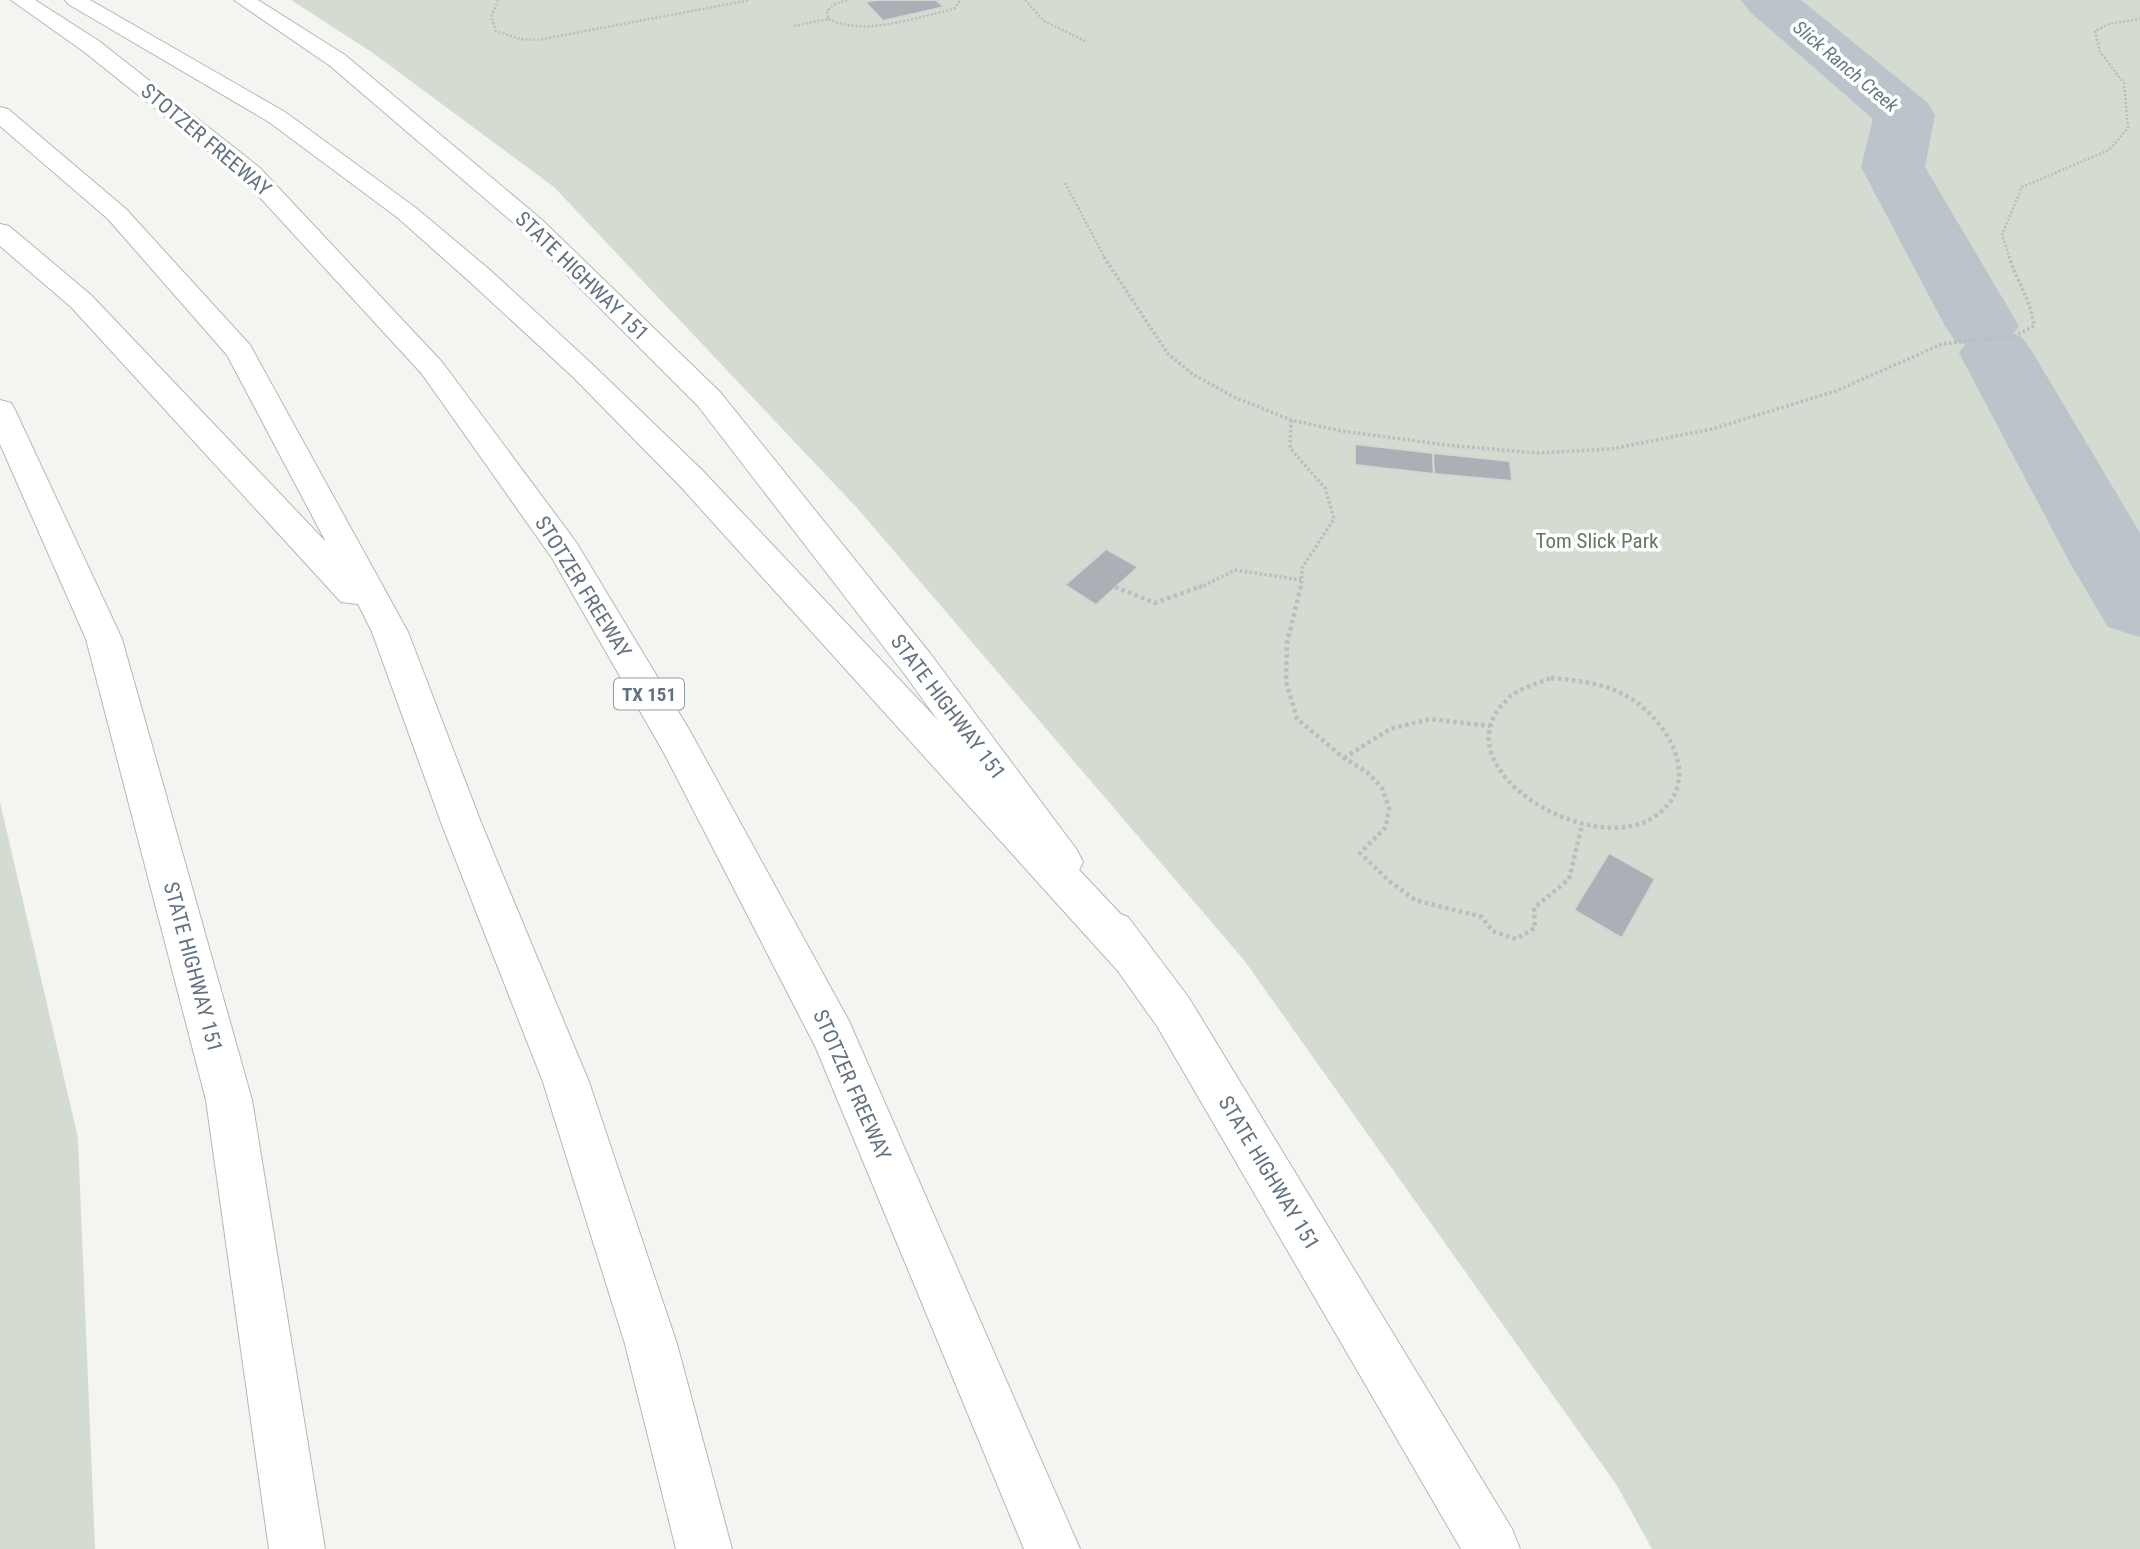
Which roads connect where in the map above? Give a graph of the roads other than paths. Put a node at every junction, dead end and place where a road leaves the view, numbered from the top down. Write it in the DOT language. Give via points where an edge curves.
graph roads {
  1 [pos="21,0"];
  2 [pos="75,0"];
  3 [pos="244,0"];
  4 [pos="0,114"];
  5 [pos="0,232"];
  6 [pos="0,410"];
  7 [pos="390,632"];
  8 [pos="1132,956"];
  9 [pos="297,1549"];
  10 [pos="704,1549"];
  11 [pos="1052,1549"];
  12 [pos="1492,1549"];
  1 -- 11 [label="main road, STOTZER FREEWAY / TX 151" via="91,46 251,173 432,368 564,550 677,743 833,1036"];
  2 -- 8 [label="main road" via="277,117 407,213 480,276 691,478"];
  3 -- 8 [label="main road, STATE HIGHWAY 151" via="337,60 522,216 709,399 916,662"];
  4 -- 7 [label="main road" via="117,214 240,351"];
  5 -- 7 [label="main road" via="81,301"];
  6 -- 9 [label="main road, STATE HIGHWAY 151" via="104,639 229,1100"];
  7 -- 10 [label="main road" via="461,825 566,1082 651,1344"];
  8 -- 12 [label="main road, STATE HIGHWAY 151" via="1173,1012"];
}
